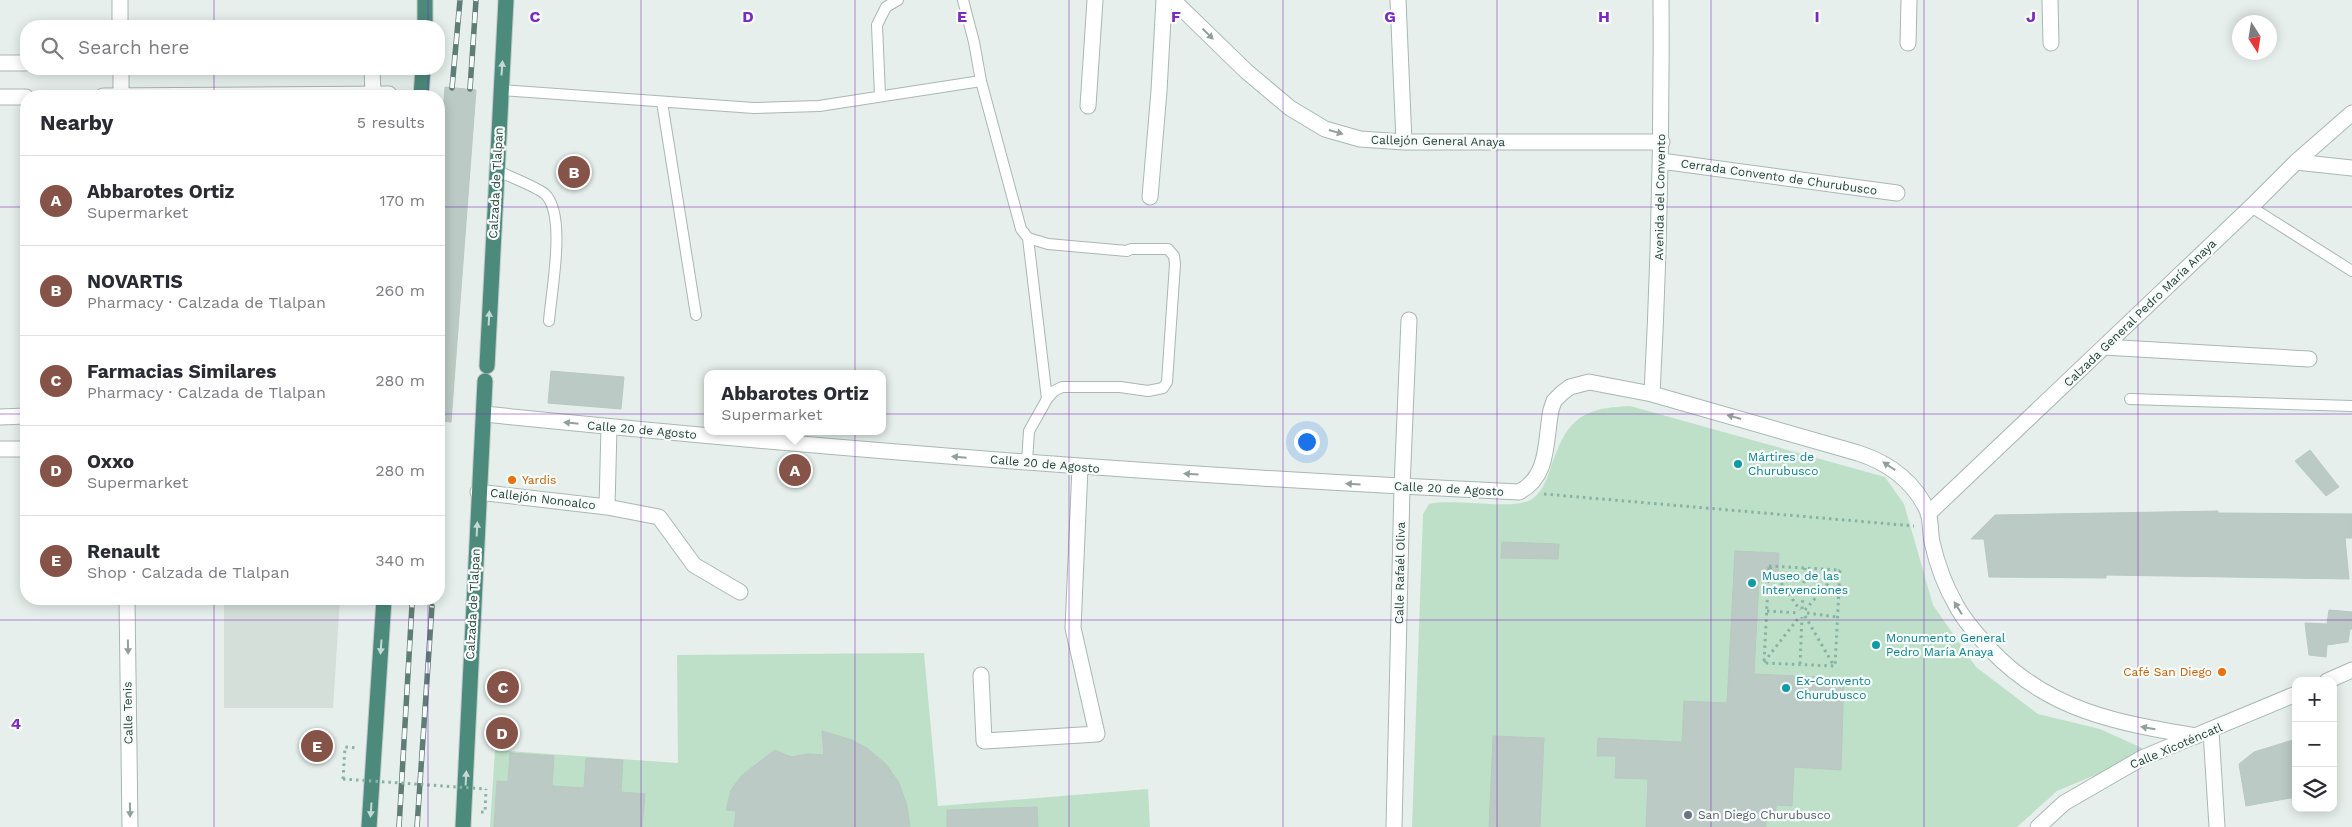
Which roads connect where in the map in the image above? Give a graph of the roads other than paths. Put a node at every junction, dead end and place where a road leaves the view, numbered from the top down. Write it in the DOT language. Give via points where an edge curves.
graph roads {
  1 [pos="120,0"];
  2 [pos="425,0"];
  3 [pos="506,0"];
  4 [pos="898,0"];
  5 [pos="963,0"];
  6 [pos="1095,0"];
  7 [pos="1164,0"];
  8 [pos="1173,0"];
  9 [pos="1398,0"];
  10 [pos="1661,0"];
  11 [pos="1909,0"];
  12 [pos="2050,0"];
  13 [pos="120,20"];
  14 [pos="425,20"];
  15 [pos="1908,43"];
  16 [pos="2051,43"];
  17 [pos="20,63"];
  18 [pos="0,64"];
  19 [pos="120,75"];
  20 [pos="372,75"];
  21 [pos="423,75"];
  22 [pos="981,82"];
  23 [pos="121,90"];
  24 [pos="373,90"];
  25 [pos="421,90"];
  26 [pos="500,90"];
  27 [pos="880,96"];
  28 [pos="0,97"];
  29 [pos="20,97"];
  30 [pos="662,102"];
  31 [pos="1088,106"];
  32 [pos="2352,113"];
  33 [pos="1404,142"];
  34 [pos="1662,142"];
  35 [pos="1661,161"];
  36 [pos="2296,162"];
  37 [pos="2352,168"];
  38 [pos="496,170"];
  39 [pos="1897,193"];
  40 [pos="1150,197"];
  41 [pos="2251,207"];
  42 [pos="1028,238"];
  43 [pos="2352,271"];
  44 [pos="696,315"];
  45 [pos="1409,320"];
  46 [pos="549,321"];
  47 [pos="2104,347"];
  48 [pos="2309,359"];
  49 [pos="1652,394"];
  50 [pos="1047,399"];
  51 [pos="2130,399"];
  52 [pos="2352,406"];
  53 [pos="484,414"];
  54 [pos="20,416"];
  55 [pos="0,417"];
  56 [pos="609,427"];
  57 [pos="704,435"];
  58 [pos="705,435"];
  59 [pos="0,449"];
  60 [pos="20,449"];
  61 [pos="1027,462"];
  62 [pos="1080,467"];
  63 [pos="1402,487"];
  64 [pos="478,492"];
  65 [pos="607,507"];
  66 [pos="1929,521"];
  67 [pos="740,592"];
  68 [pos="127,605"];
  69 [pos="384,605"];
  70 [pos="2352,670"];
  71 [pos="981,675"];
  72 [pos="2336,677"];
  73 [pos="2292,696"];
  74 [pos="2211,730"];
  75 [pos="2196,736"];
  76 [pos="130,827"];
  77 [pos="370,827"];
  78 [pos="463,827"];
  79 [pos="1394,827"];
  80 [pos="2038,827"];
  81 [pos="2217,827"];
  1 -- 13 [label="street"];
  2 -- 14 [label="highway"];
  26 -- 3 [label="highway, Calzada de Tlalpan, one-way"];
  4 -- 27 [label="lane" via="886,7 877,25"];
  5 -- 22 [label="lane"];
  6 -- 31 [label="street"];
  7 -- 40 [label="street"];
  8 -- 33 [label="street, Callejón General Anaya, one-way" via="1246,71 1290,108 1325,129 1360,139"];
  9 -- 33 [label="street"];
  10 -- 34 [label="street, Avenida del Convento"];
  11 -- 15 [label="street"];
  12 -- 16 [label="street"];
  17 -- 18 [label="street"];
  19 -- 23 [label="street"];
  20 -- 24 [label="street"];
  21 -- 25 [label="highway"];
  22 -- 27 [label="lane"];
  22 -- 42 [label="lane" via="1021,229"];
  26 -- 30 [label="lane"];
  26 -- 38 [label="highway, Calzada de Tlalpan"];
  27 -- 30 [label="lane" via="819,106 754,108"];
  28 -- 29 [label="street"];
  30 -- 44 [label="lane"];
  32 -- 36 [label="street, Calzada General Pedro María Anaya"];
  33 -- 34 [label="street, Callejón General Anaya"];
  34 -- 35 [label="street, Avenida del Convento"];
  35 -- 39 [label="street, Cerrada Convento de Churubusco"];
  35 -- 49 [label="street, Avenida del Convento"];
  36 -- 37 [label="street"];
  36 -- 41 [label="street, Calzada General Pedro María Anaya"];
  38 -- 46 [label="lane" via="544,194 554,208 557,226"];
  53 -- 38 [label="highway, Calzada de Tlalpan, one-way"];
  41 -- 43 [label="lane"];
  41 -- 47 [label="street, Calzada General Pedro María Anaya"];
  42 -- 50 [label="lane"];
  42 -- 50 [label="lane" via="1048,244 1127,251 1168,249 1176,264 1167,382 1163,388 1148,391 1120,387 1062,387"];
  45 -- 63 [label="street, Calle Rafaél Oliva"];
  47 -- 48 [label="street"];
  47 -- 66 [label="street, Calzada General Pedro María Anaya"];
  49 -- 63 [label="street, Calle 20 de Agosto" via="1589,382 1570,387 1554,402 1551,410 1542,468 1534,481 1519,492"];
  66 -- 49 [label="street, Calle 20 de Agosto, one-way" via="1920,498 1901,475 1876,459"];
  50 -- 61 [label="lane" via="1029,431"];
  51 -- 52 [label="lane"];
  56 -- 53 [label="street, Calle 20 de Agosto, one-way"];
  53 -- 64 [label="highway, Calzada de Tlalpan"];
  54 -- 55 [label="street"];
  57 -- 56 [label="street, Calle 20 de Agosto, one-way"];
  56 -- 65 [label="street, Callejón Nonoalco"];
  61 -- 58 [label="street, Calle 20 de Agosto, one-way"];
  59 -- 60 [label="street"];
  61 -- 62 [label="street, Calle 20 de Agosto"];
  63 -- 62 [label="street, Calle 20 de Agosto, one-way"];
  62 -- 71 [label="street" via="1073,628 1097,734 984,741"];
  63 -- 79 [label="street, Calle Rafaél Oliva"];
  64 -- 65 [label="street, Callejón Nonoalco"];
  78 -- 64 [label="highway, Calzada de Tlalpan, one-way"];
  65 -- 67 [label="street, Callejón Nonoalco" via="659,517 694,565"];
  75 -- 66 [label="street, Calle 20 de Agosto, one-way" via="2139,726 2081,710 2058,701 2020,677 1983,641 1957,607 1939,568"];
  68 -- 76 [label="street, Calle Tenis, one-way"];
  69 -- 77 [label="highway, one-way"];
  70 -- 72 [label="street"];
  73 -- 74 [label="street, Calle Xicoténcatl"];
  74 -- 75 [label="street, Calle Xicoténcatl"];
  74 -- 81 [label="street"];
  75 -- 80 [label="street, Calle Xicoténcatl" via="2142,758 2064,803"];
}
